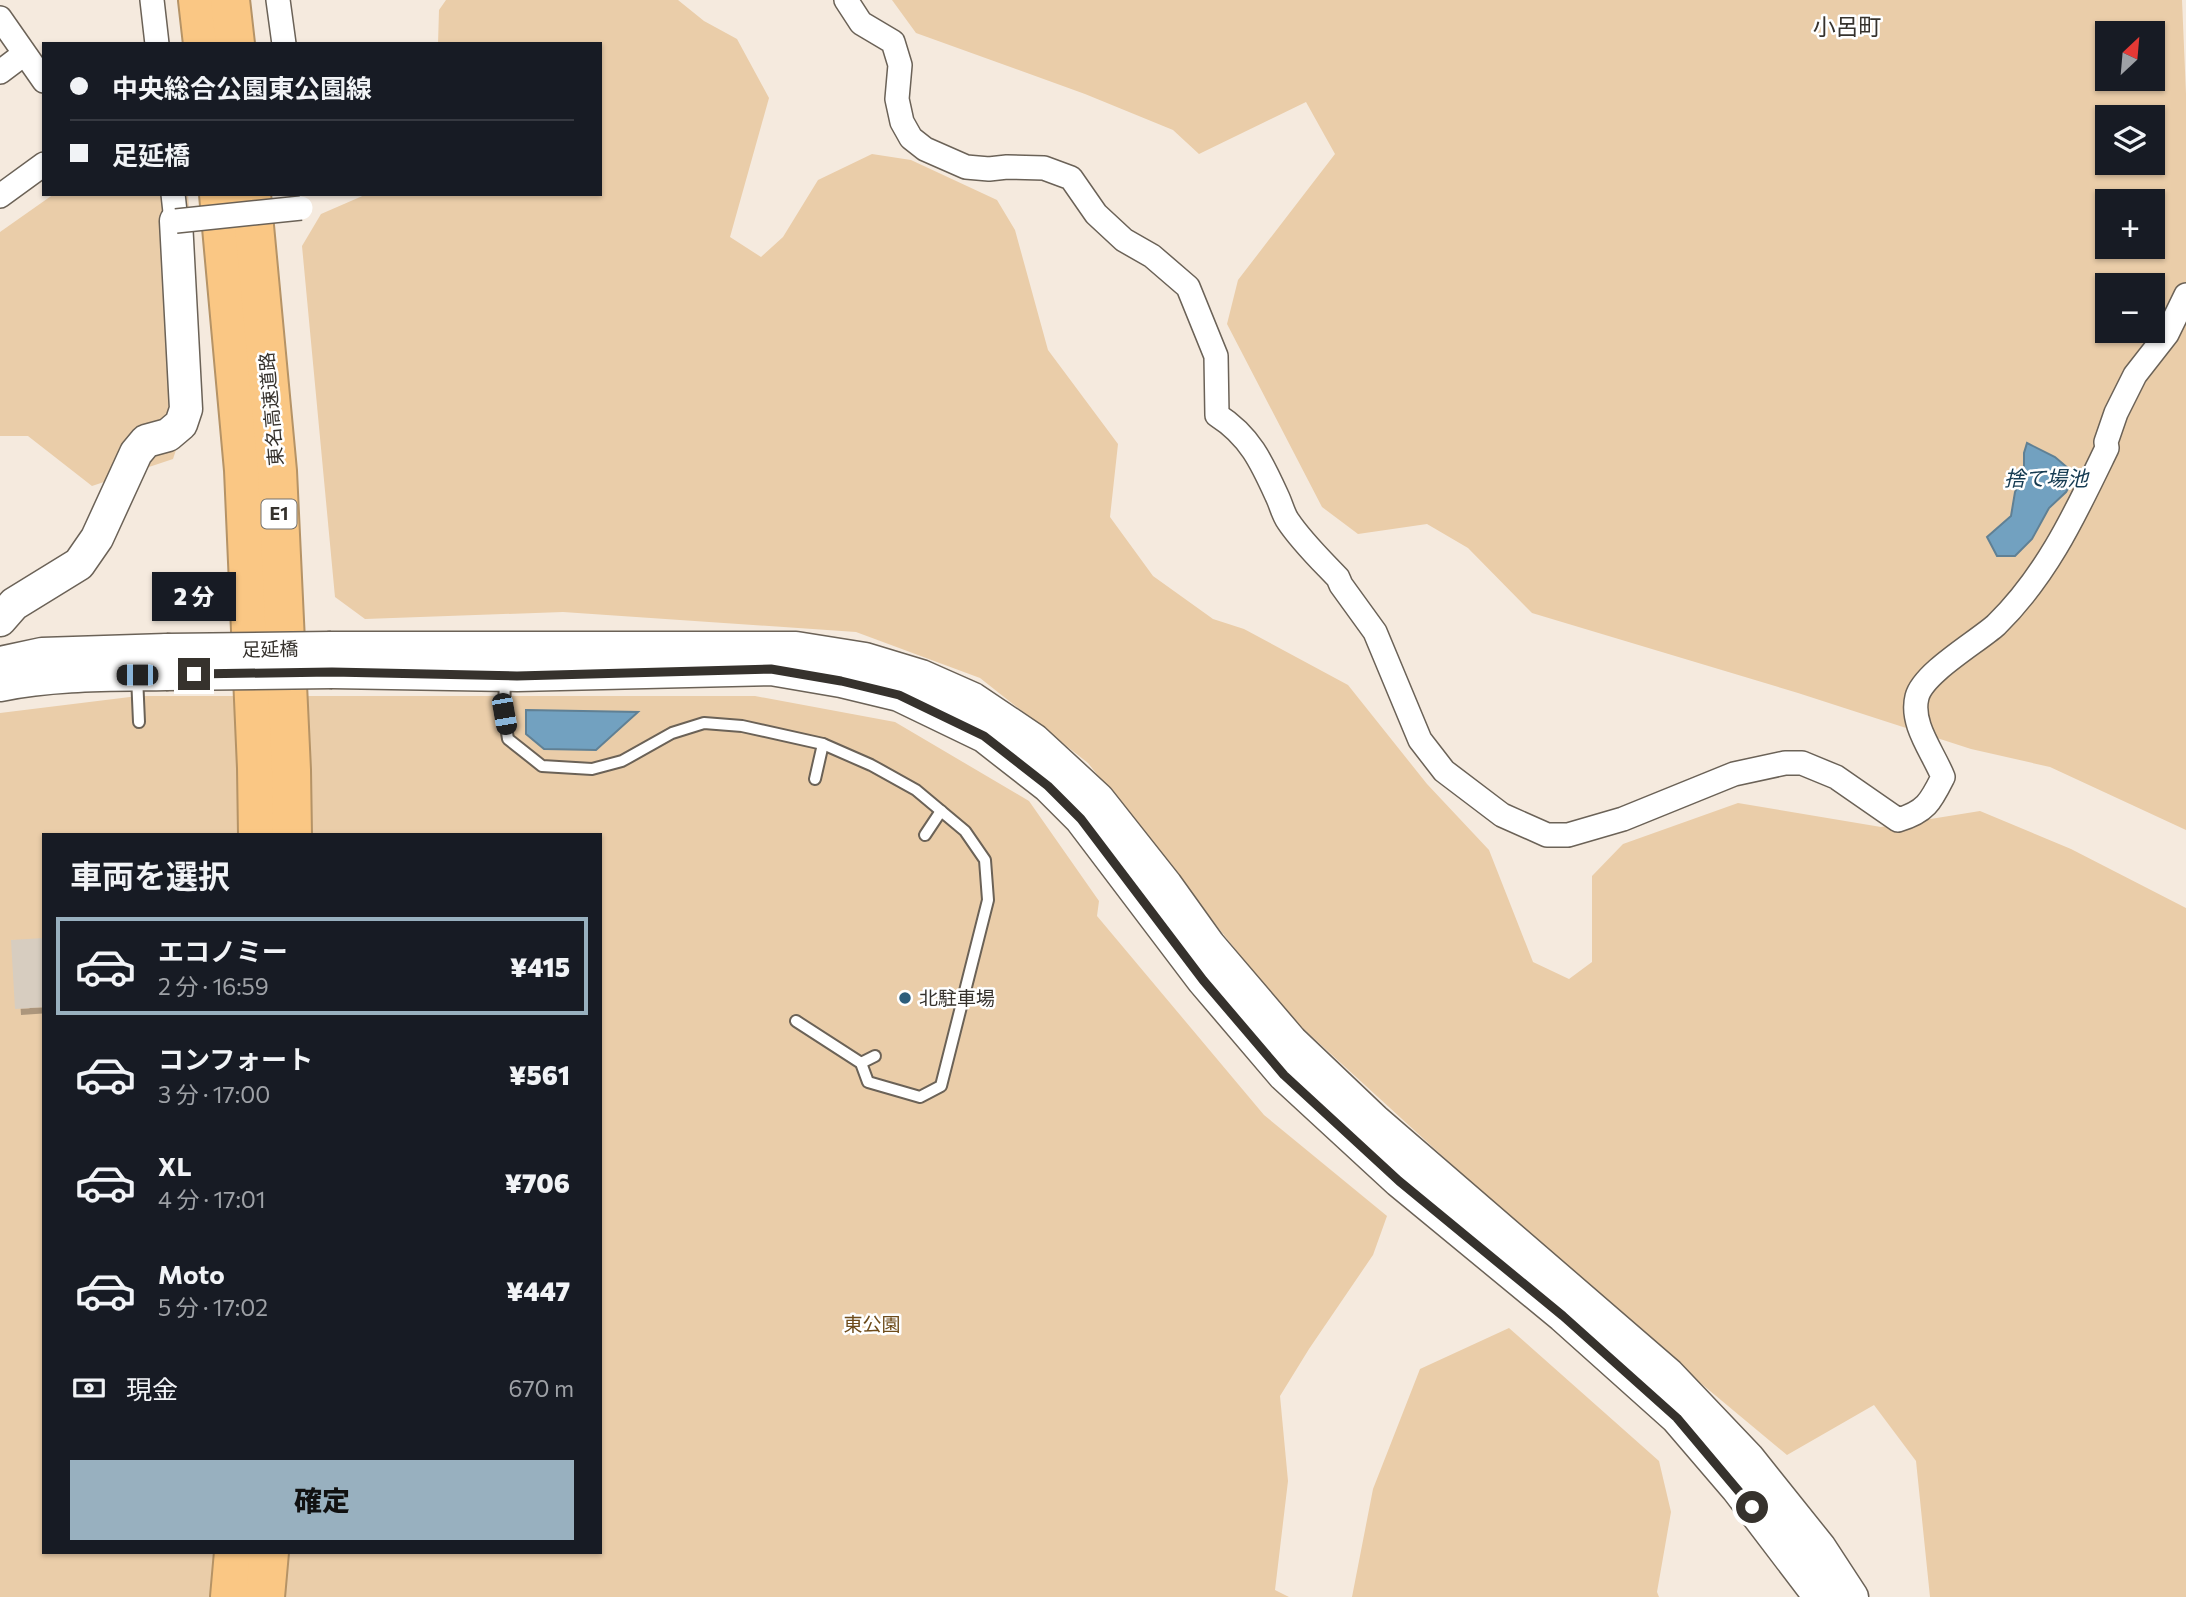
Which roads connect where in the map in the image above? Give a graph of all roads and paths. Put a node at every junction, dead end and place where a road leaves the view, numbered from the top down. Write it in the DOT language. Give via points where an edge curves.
graph roads {
  1 [pos="152,0"];
  2 [pos="198,0"];
  3 [pos="230,0"];
  4 [pos="278,0"];
  5 [pos="846,0"];
  6 [pos="0,19"];
  7 [pos="157,42"];
  8 [pos="203,42"];
  9 [pos="235,42"];
  10 [pos="284,42"];
  11 [pos="24,54"];
  12 [pos="0,72"];
  13 [pos="42,77"];
  14 [pos="42,165"];
  15 [pos="0,196"];
  16 [pos="219,196"];
  17 [pos="251,196"];
  18 [pos="302,201"];
  19 [pos="174,208"];
  20 [pos="2186,295"];
  21 [pos="0,620"];
  22 [pos="332,660"];
  23 [pos="505,661"];
  24 [pos="0,663"];
  25 [pos="157,666"];
  26 [pos="0,685"];
  27 [pos="139,722"];
  28 [pos="823,744"];
  29 [pos="815,779"];
  30 [pos="941,811"];
  31 [pos="258,833"];
  32 [pos="292,833"];
  33 [pos="925,835"];
  34 [pos="796,1021"];
  35 [pos="875,1056"];
  36 [pos="861,1063"];
  37 [pos="234,1554"];
  38 [pos="269,1554"];
  39 [pos="230,1597"];
  40 [pos="265,1597"];
  41 [pos="1820,1597"];
  42 [pos="1852,1597"];
  1 -- 7 [label="street"];
  2 -- 8 [label="highway"];
  3 -- 9 [label="highway"];
  4 -- 10 [label="street"];
  5 -- 20 [label="street" via="861,23 893,42 900,65 897,99 911,138 965,167 1044,167 1071,178 1096,214 1188,287 1216,356 1217,415 1254,449 1286,520 1338,578 1375,632 1420,740 1444,771 1502,815 1547,835 1568,835 1623,819 1734,774 1785,763 1802,763 1836,778 1898,820 1914,816 1930,802 1943,777 1915,712 1917,694 1941,668 1995,625 2029,587 2065,535 2107,448 2116,413 2135,375 2167,334"];
  6 -- 11 [label="street"];
  11 -- 12 [label="street"];
  11 -- 13 [label="street"];
  14 -- 15 [label="street"];
  16 -- 31 [label="highway, 東名高速道路 / E1" via="244,470"];
  17 -- 32 [label="highway, 東名高速道路 / E1" via="277,471"];
  18 -- 19 [label="street, bridge"];
  19 -- 21 [label="street" via="186,409 181,424 168,435 146,441 136,453 97,538 79,564 14,604"];
  22 -- 23 [label="street"];
  22 -- 23 [label="street" via="441,674"];
  22 -- 25 [label="street, 足延橋, bridge"];
  23 -- 28 [label="lane" via="508,739 542,766 592,769 622,761 672,733 704,723 742,726"];
  23 -- 41 [label="street" via="658,673 771,669 899,695 984,736 1048,786 1081,819 1203,980 1284,1075 1399,1181 1563,1316 1677,1418"];
  23 -- 42 [label="street" via="796,648 865,659 921,676 973,699 1034,740 1098,799 1209,946 1291,1041 1374,1120 1668,1374 1748,1458 1820,1548"];
  24 -- 25 [label="street" via="42,654"];
  25 -- 26 [label="street"];
  25 -- 27 [label="lane"];
  28 -- 29 [label="lane"];
  28 -- 30 [label="lane" via="894,777"];
  30 -- 33 [label="lane"];
  30 -- 36 [label="lane" via="965,831 985,860 988,901 941,1086 920,1097 907,1094 868,1082"];
  34 -- 36 [label="lane"];
  35 -- 36 [label="lane"];
  37 -- 39 [label="highway"];
  38 -- 40 [label="highway"];
}
